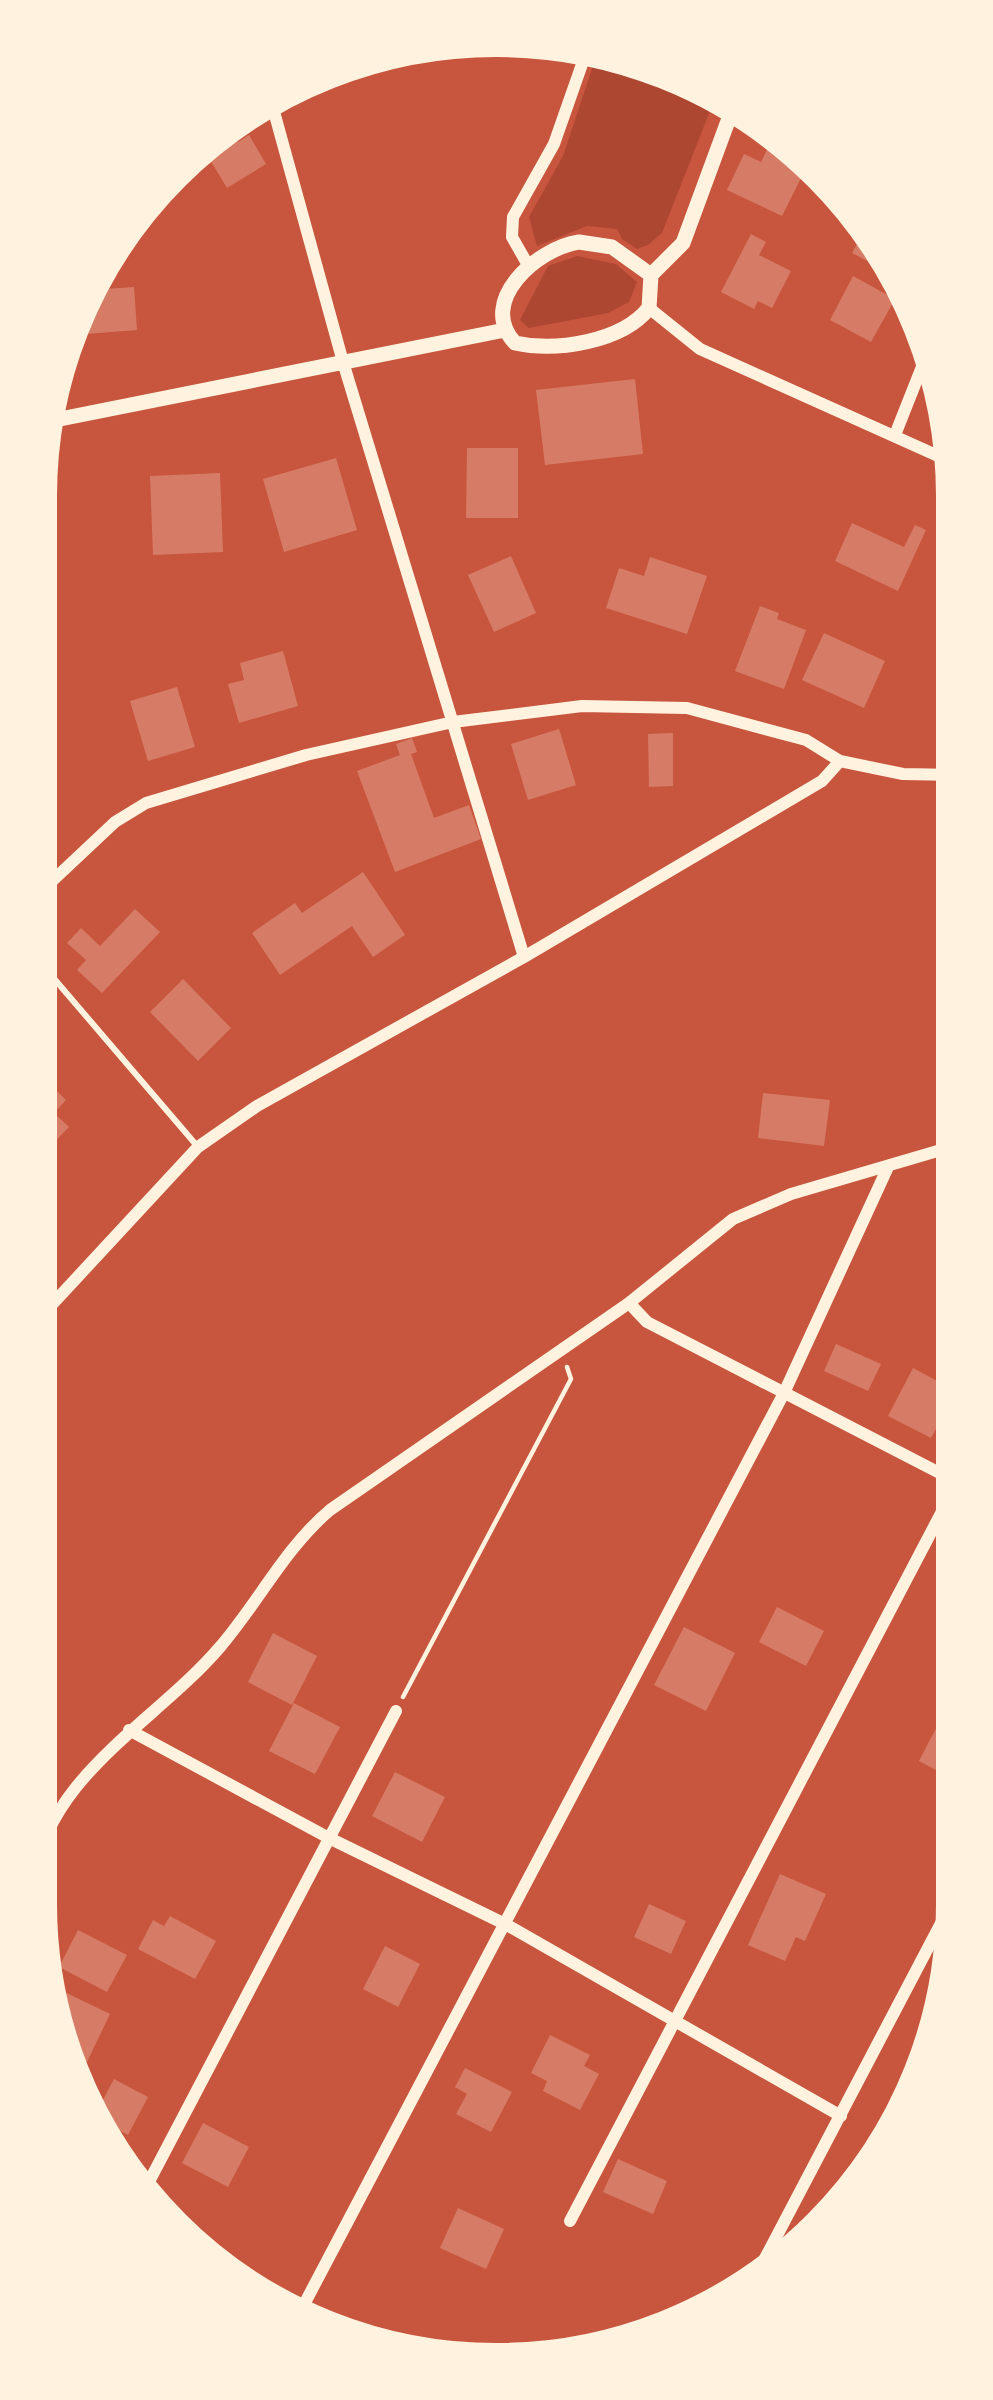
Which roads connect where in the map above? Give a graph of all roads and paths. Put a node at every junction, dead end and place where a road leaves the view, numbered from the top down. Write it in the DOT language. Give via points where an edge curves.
graph roads {
  1 [pos="582,63"];
  2 [pos="274,113"];
  3 [pos="728,120"];
  4 [pos="528,265"];
  5 [pos="651,275"];
  6 [pos="649,308"];
  7 [pos="505,330"];
  8 [pos="343,362"];
  9 [pos="921,371"];
  10 [pos="62,419"];
  11 [pos="895,435"];
  12 [pos="937,455"];
  13 [pos="453,722"];
  14 [pos="840,761"];
  15 [pos="939,774"];
  16 [pos="54,880"];
  17 [pos="524,957"];
  18 [pos="54,979"];
  19 [pos="198,1147"];
  20 [pos="939,1151"];
  21 [pos="888,1167"];
  22 [pos="54,1302"];
  23 [pos="629,1303"];
  24 [pos="562,1350"];
  25 [pos="784,1393"];
  26 [pos="939,1472"];
  27 [pos="939,1518"];
  28 [pos="396,1711"];
  29 [pos="129,1730"];
  30 [pos="54,1820"];
  31 [pos="329,1838"];
  32 [pos="507,1925"];
  33 [pos="938,1929"];
  34 [pos="676,2019"];
  35 [pos="841,2116"];
  36 [pos="150,2179"];
  37 [pos="570,2221"];
  38 [pos="768,2253"];
  39 [pos="306,2302"];
  1 -- 4 [label="street" via="554,144 512,217 512,237"];
  2 -- 8 [label="street"];
  3 -- 5 [label="street" via="683,243"];
  4 -- 5 [label="street" via="579,242 612,247"];
  4 -- 7 [label="street" via="508,296"];
  5 -- 6 [label="street"];
  6 -- 7 [label="street" via="632,325 574,344 527,346"];
  6 -- 11 [label="street" via="700,349"];
  7 -- 8 [label="street"];
  8 -- 10 [label="street"];
  8 -- 13 [label="street"];
  9 -- 11 [label="street"];
  11 -- 12 [label="street"];
  13 -- 14 [label="street" via="582,706 687,708 806,740"];
  13 -- 16 [label="street" via="146,803"];
  13 -- 17 [label="street"];
  14 -- 15 [label="street"];
  14 -- 17 [label="street" via="822,781"];
  17 -- 19 [label="street"];
  18 -- 19 [label="lane"];
  19 -- 22 [label="street"];
  20 -- 21 [label="street"];
  21 -- 23 [label="street" via="733,1219"];
  21 -- 25 [label="street"];
  23 -- 24 [label="street"];
  23 -- 25 [label="street" via="647,1322"];
  24 -- 28 [label="path" via="571,1378"];
  24 -- 29 [label="street" via="313,1525 204,1666"];
  25 -- 26 [label="street"];
  25 -- 32 [label="street"];
  27 -- 34 [label="street"];
  28 -- 31 [label="street"];
  29 -- 30 [label="street"];
  29 -- 31 [label="street"];
  31 -- 32 [label="street"];
  31 -- 36 [label="street"];
  32 -- 34 [label="street"];
  32 -- 39 [label="street"];
  33 -- 35 [label="street"];
  34 -- 35 [label="street"];
  34 -- 37 [label="street"];
  35 -- 38 [label="street"];
}
